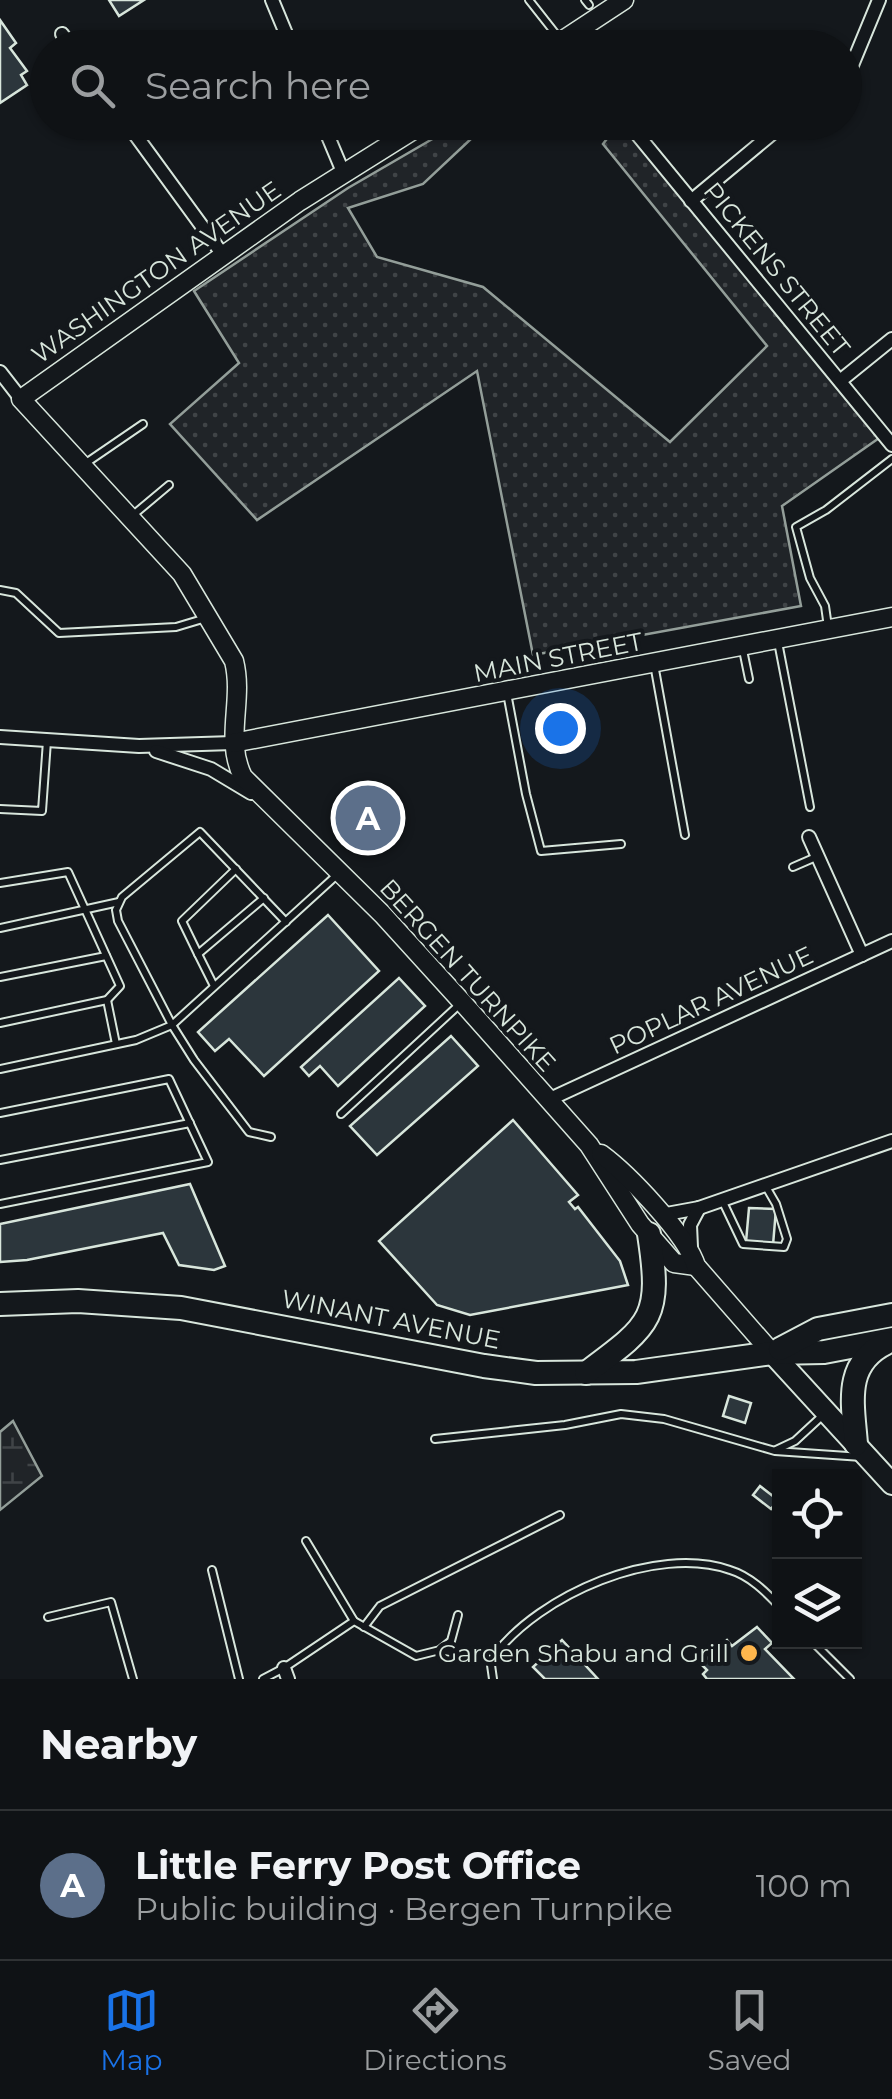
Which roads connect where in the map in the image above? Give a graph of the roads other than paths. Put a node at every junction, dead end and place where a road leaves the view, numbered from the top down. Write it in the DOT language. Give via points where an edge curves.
graph roads {
  1 [pos="272,0"];
  2 [pos="529,0"];
  3 [pos="624,0"];
  4 [pos="879,0"];
  5 [pos="284,30"];
  6 [pos="550,30"];
  7 [pos="580,30"];
  8 [pos="862,41"];
  9 [pos="139,140"];
  10 [pos="330,140"];
  11 [pos="396,140"];
  12 [pos="642,140"];
  13 [pos="764,140"];
  14 [pos="343,172"];
  15 [pos="691,201"];
  16 [pos="223,254"];
  17 [pos="892,339"];
  18 [pos="0,372"];
  19 [pos="840,382"];
  20 [pos="20,398"];
  21 [pos="143,424"];
  22 [pos="892,444"];
  23 [pos="892,459"];
  24 [pos="83,466"];
  25 [pos="169,484"];
  26 [pos="131,517"];
  27 [pos="0,590"];
  28 [pos="208,617"];
  29 [pos="892,617"];
  30 [pos="828,630"];
  31 [pos="778,641"];
  32 [pos="743,648"];
  33 [pos="654,664"];
  34 [pos="749,678"];
  35 [pos="507,692"];
  36 [pos="0,737"];
  37 [pos="48,740"];
  38 [pos="233,743"];
  39 [pos="139,746"];
  40 [pos="265,801"];
  41 [pos="810,806"];
  42 [pos="0,810"];
  43 [pos="684,836"];
  44 [pos="809,837"];
  45 [pos="621,844"];
  46 [pos="817,856"];
  47 [pos="793,867"];
  48 [pos="236,870"];
  49 [pos="339,873"];
  50 [pos="0,882"];
  51 [pos="264,898"];
  52 [pos="120,902"];
  53 [pos="84,910"];
  54 [pos="286,922"];
  55 [pos="0,928"];
  56 [pos="892,941"];
  57 [pos="198,954"];
  58 [pos="862,955"];
  59 [pos="106,956"];
  60 [pos="0,977"];
  61 [pos="214,986"];
  62 [pos="107,1000"];
  63 [pos="462,1002"];
  64 [pos="0,1023"];
  65 [pos="172,1025"];
  66 [pos="116,1044"];
  67 [pos="0,1068"];
  68 [pos="548,1100"];
  69 [pos="0,1112"];
  70 [pos="341,1114"];
  71 [pos="190,1122"];
  72 [pos="271,1137"];
  73 [pos="892,1142"];
  74 [pos="0,1160"];
  75 [pos="764,1184"];
  76 [pos="721,1198"];
  77 [pos="0,1204"];
  78 [pos="699,1208"];
  79 [pos="655,1225"];
  80 [pos="694,1257"];
  81 [pos="0,1304"];
  82 [pos="892,1315"];
  83 [pos="892,1340"];
  84 [pos="772,1353"];
  85 [pos="586,1373"];
  86 [pos="826,1412"];
  87 [pos="435,1439"];
  88 [pos="775,1451"];
  89 [pos="878,1464"];
  90 [pos="560,1515"];
  91 [pos="306,1541"];
  92 [pos="212,1570"];
  93 [pos="772,1599"];
  94 [pos="458,1615"];
  95 [pos="48,1617"];
  96 [pos="354,1621"];
  97 [pos="364,1627"];
  98 [pos="820,1649"];
  99 [pos="440,1650"];
  100 [pos="460,1654"];
  101 [pos="286,1674"];
  102 [pos="133,1679"];
  103 [pos="239,1679"];
  104 [pos="262,1679"];
  105 [pos="494,1679"];
  106 [pos="850,1679"];
  1 -- 5 [label="street"];
  2 -- 6 [label="lane"];
  3 -- 7 [label="street"];
  4 -- 8 [label="street"];
  9 -- 16 [label="street"];
  10 -- 14 [label="street"];
  11 -- 14 [label="street, WASHINGTON AVENUE"];
  12 -- 15 [label="street, PICKENS STREET"];
  13 -- 15 [label="street"];
  14 -- 16 [label="street, WASHINGTON AVENUE"];
  15 -- 19 [label="street, PICKENS STREET"];
  16 -- 20 [label="street, WASHINGTON AVENUE"];
  17 -- 19 [label="street"];
  18 -- 20 [label="street"];
  19 -- 22 [label="street, PICKENS STREET"];
  20 -- 24 [label="street, WASHINGTON AVENUE"];
  21 -- 24 [label="lane"];
  23 -- 30 [label="lane" via="796,526"];
  24 -- 26 [label="street, WASHINGTON AVENUE"];
  25 -- 26 [label="lane"];
  26 -- 28 [label="street, WASHINGTON AVENUE" via="182,574"];
  27 -- 28 [label="lane" via="16,593 59,632 176,627"];
  28 -- 38 [label="street, WASHINGTON AVENUE" via="238,675"];
  29 -- 30 [label="street, MAIN STREET"];
  30 -- 31 [label="street, MAIN STREET"];
  31 -- 32 [label="street, MAIN STREET"];
  31 -- 41 [label="lane"];
  32 -- 33 [label="street, MAIN STREET"];
  32 -- 34 [label="lane"];
  33 -- 35 [label="street, MAIN STREET"];
  33 -- 43 [label="lane"];
  35 -- 38 [label="street, MAIN STREET"];
  35 -- 45 [label="lane" via="540,851"];
  36 -- 37 [label="street"];
  37 -- 39 [label="street"];
  37 -- 42 [label="lane" via="42,811"];
  38 -- 39 [label="street"];
  38 -- 40 [label="street, BERGEN TURNPIKE" via="243,778"];
  39 -- 40 [label="street" via="209,768"];
  40 -- 49 [label="street, BERGEN TURNPIKE"];
  44 -- 46 [label="street"];
  46 -- 47 [label="lane"];
  46 -- 58 [label="street"];
  48 -- 51 [label="lane"];
  48 -- 52 [label="lane" via="200,832"];
  48 -- 57 [label="lane" via="182,921"];
  49 -- 54 [label="lane"];
  49 -- 63 [label="street, BERGEN TURNPIKE"];
  50 -- 53 [label="lane" via="68,872"];
  51 -- 54 [label="lane"];
  51 -- 57 [label="lane"];
  52 -- 53 [label="lane"];
  52 -- 65 [label="lane" via="118,921"];
  53 -- 55 [label="lane"];
  53 -- 59 [label="lane"];
  54 -- 61 [label="lane"];
  56 -- 58 [label="street, POPLAR AVENUE"];
  57 -- 61 [label="lane"];
  58 -- 68 [label="street, POPLAR AVENUE"];
  59 -- 60 [label="lane"];
  59 -- 62 [label="lane" via="120,986"];
  61 -- 65 [label="lane"];
  62 -- 64 [label="lane"];
  62 -- 66 [label="lane"];
  63 -- 68 [label="street, BERGEN TURNPIKE"];
  63 -- 70 [label="lane"];
  65 -- 66 [label="lane"];
  65 -- 72 [label="lane" via="250,1132"];
  66 -- 67 [label="lane"];
  68 -- 79 [label="street, BERGEN TURNPIKE"];
  69 -- 71 [label="lane" via="169,1080"];
  71 -- 74 [label="lane"];
  71 -- 77 [label="lane" via="208,1162"];
  73 -- 75 [label="street"];
  75 -- 76 [label="street"];
  75 -- 76 [label="lane" via="788,1238 784,1247 743,1244"];
  76 -- 78 [label="street"];
  78 -- 79 [label="street"];
  78 -- 80 [label="street" via="690,1225"];
  79 -- 80 [label="street, BERGEN TURNPIKE" via="674,1263"];
  79 -- 85 [label="highway" via="651,1312 634,1336"];
  80 -- 84 [label="street, BERGEN TURNPIKE"];
  81 -- 85 [label="highway, WINANT AVENUE" via="169,1306 505,1370"];
  82 -- 84 [label="highway" via="818,1329"];
  83 -- 84 [label="highway"];
  83 -- 89 [label="highway" via="869,1354 852,1390"];
  84 -- 85 [label="highway, WINANT AVENUE"];
  84 -- 86 [label="main road, BERGEN TURNPIKE"];
  86 -- 88 [label="lane"];
  86 -- 89 [label="main road, BERGEN TURNPIKE"];
  87 -- 88 [label="lane" via="621,1414 664,1419"];
  88 -- 89 [label="lane"];
  90 -- 97 [label="lane" via="380,1606"];
  91 -- 96 [label="lane"];
  92 -- 103 [label="lane"];
  93 -- 105 [label="lane" via="732,1570 696,1563 629,1571 544,1608 494,1656"];
  94 -- 99 [label="lane" via="451,1641"];
  95 -- 102 [label="lane" via="111,1602"];
  96 -- 97 [label="lane"];
  96 -- 101 [label="lane"];
  97 -- 99 [label="lane" via="416,1656"];
  98 -- 106 [label="lane"];
  99 -- 100 [label="lane"];
  101 -- 104 [label="lane"];
}
